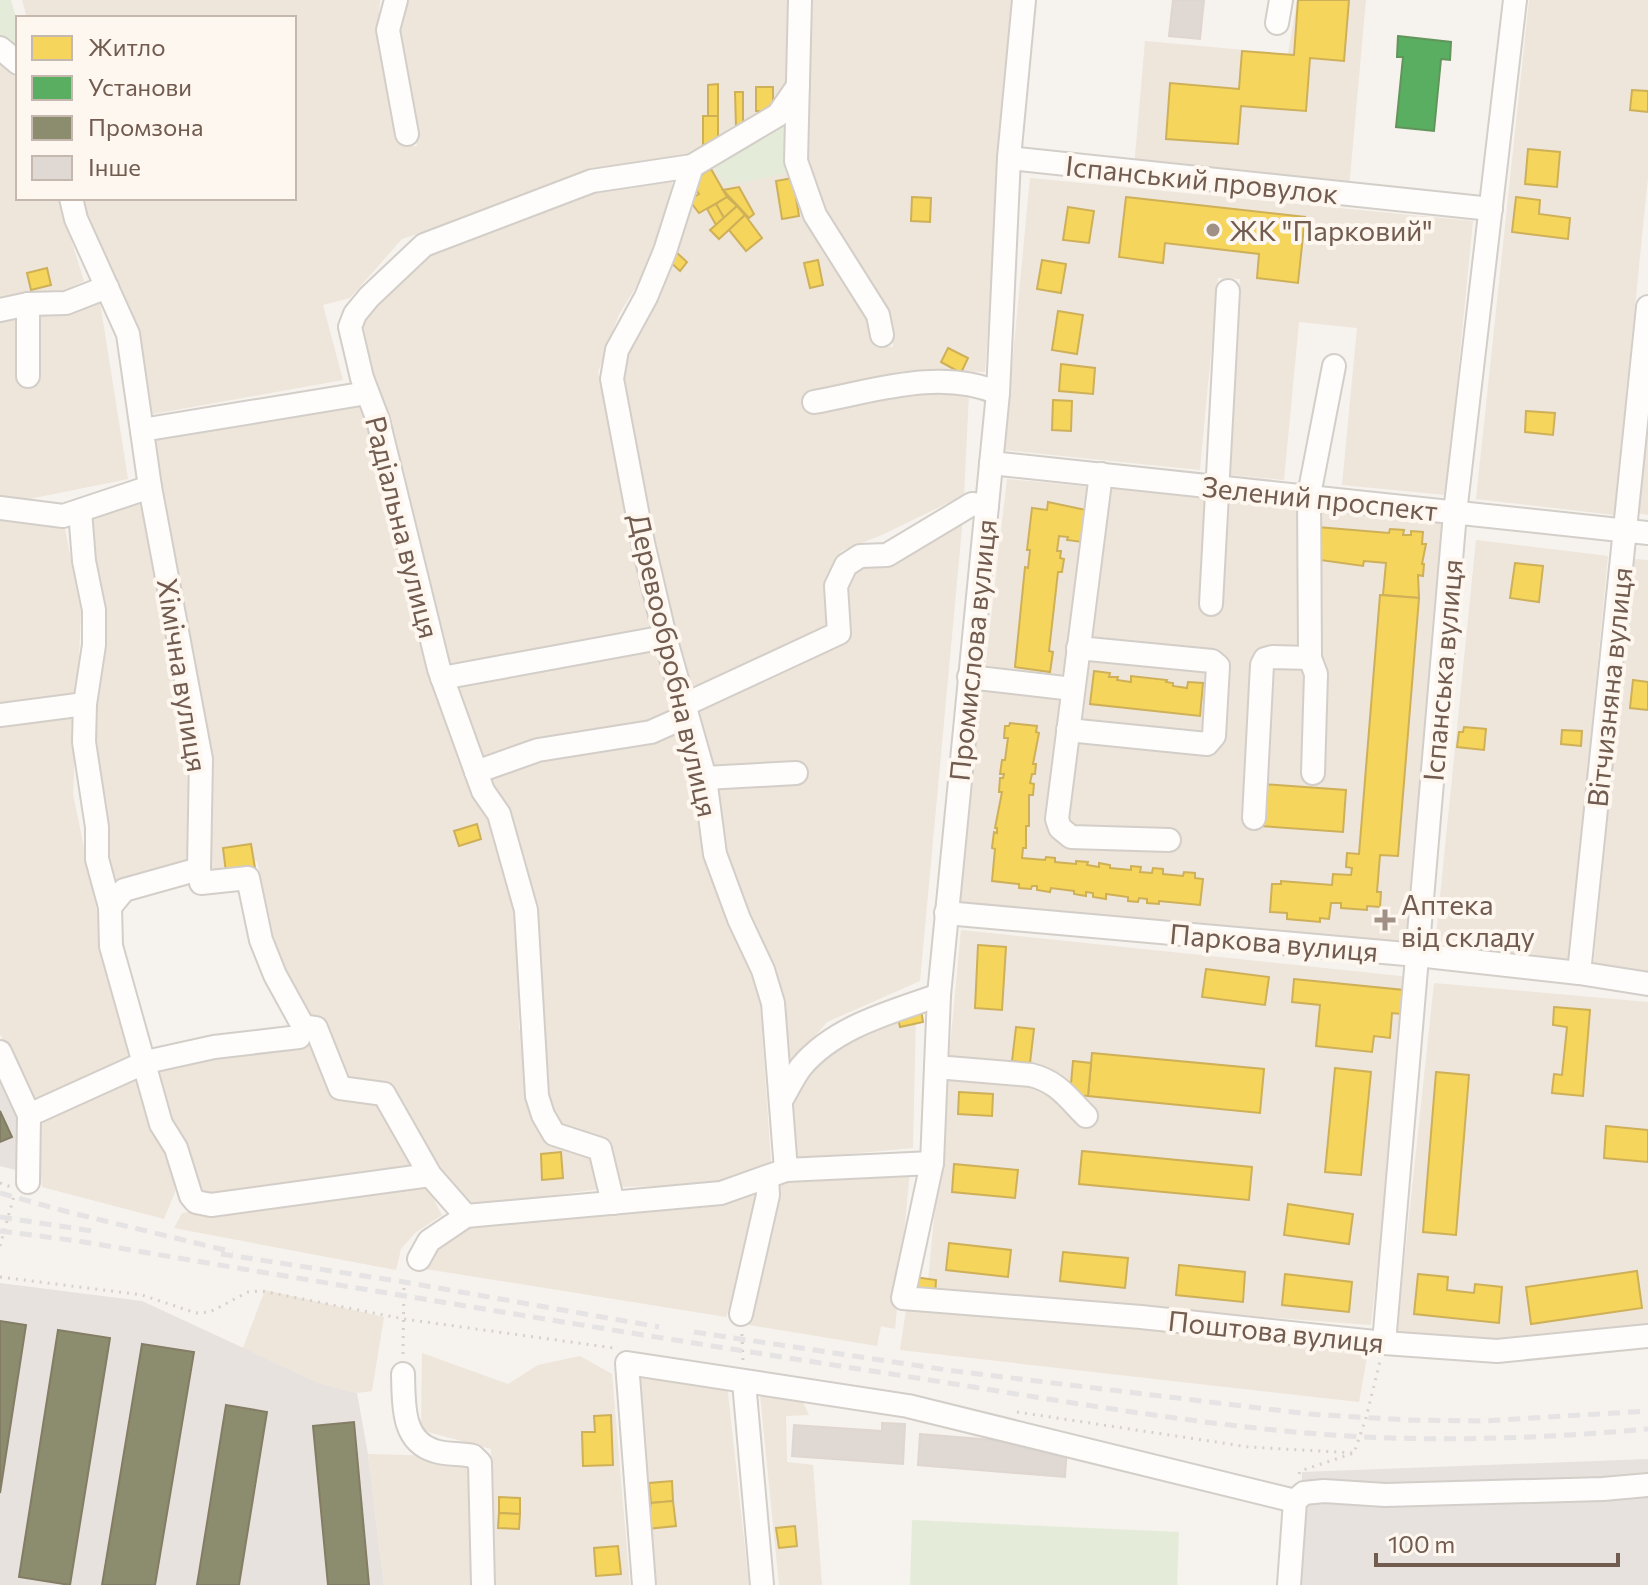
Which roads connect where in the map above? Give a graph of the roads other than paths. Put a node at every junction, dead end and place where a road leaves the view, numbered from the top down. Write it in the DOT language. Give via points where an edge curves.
graph roads {
  1 [pos="396,0"];
  2 [pos="800,0"];
  3 [pos="1024,0"];
  4 [pos="1281,0"];
  5 [pos="1515,0"];
  6 [pos="1277,23"];
  7 [pos="0,48"];
  8 [pos="16,61"];
  9 [pos="798,86"];
  10 [pos="407,134"];
  11 [pos="1009,158"];
  12 [pos="692,166"];
  13 [pos="71,200"];
  14 [pos="1491,209"];
  15 [pos="107,287"];
  16 [pos="1228,291"];
  17 [pos="28,304"];
  18 [pos="1648,307"];
  19 [pos="0,310"];
  20 [pos="882,335"];
  21 [pos="1334,366"];
  22 [pos="28,376"];
  23 [pos="367,393"];
  24 [pos="998,393"];
  25 [pos="814,402"];
  26 [pos="142,430"];
  27 [pos="991,463"];
  28 [pos="1101,474"];
  29 [pos="1216,486"];
  30 [pos="150,487"];
  31 [pos="1309,495"];
  32 [pos="987,506"];
  33 [pos="0,508"];
  34 [pos="80,511"];
  35 [pos="1455,513"];
  36 [pos="1637,532"];
  37 [pos="1211,604"];
  38 [pos="665,637"];
  39 [pos="1078,648"];
  40 [pos="1310,658"];
  41 [pos="969,677"];
  42 [pos="442,678"];
  43 [pos="1073,689"];
  44 [pos="85,704"];
  45 [pos="685,711"];
  46 [pos="0,715"];
  47 [pos="1068,730"];
  48 [pos="476,772"];
  49 [pos="796,773"];
  50 [pos="1313,773"];
  51 [pos="705,778"];
  52 [pos="1254,818"];
  53 [pos="1169,840"];
  54 [pos="199,869"];
  55 [pos="110,907"];
  56 [pos="946,913"];
  57 [pos="1417,955"];
  58 [pos="1579,973"];
  59 [pos="1648,984"];
  60 [pos="939,995"];
  61 [pos="303,1026"];
  62 [pos="0,1052"];
  63 [pos="146,1062"];
  64 [pos="936,1067"];
  65 [pos="782,1099"];
  66 [pos="29,1115"];
  67 [pos="1086,1116"];
  68 [pos="932,1163"];
  69 [pos="777,1173"];
  70 [pos="430,1175"];
  71 [pos="28,1182"];
  72 [pos="613,1203"];
  73 [pos="466,1216"];
  74 [pos="419,1259"];
  75 [pos="903,1298"];
  76 [pos="741,1314"];
  77 [pos="1648,1336"];
  78 [pos="1384,1343"];
  79 [pos="403,1374"];
  80 [pos="744,1382"];
  81 [pos="1648,1485"];
  82 [pos="1291,1500"];
  83 [pos="483,1585"];
  84 [pos="644,1585"];
  85 [pos="762,1585"];
  86 [pos="1289,1585"];
  1 -- 10 [label="street" via="388,30"];
  2 -- 9 [label="street"];
  3 -- 11 [label="street, Промислова вулиця"];
  4 -- 6 [label="street"];
  5 -- 14 [label="street, Іспанська вулиця"];
  7 -- 8 [label="street"];
  9 -- 12 [label="street, Радіальна вулиця" via="778,115"];
  9 -- 20 [label="street" via="796,161 815,215 878,315"];
  11 -- 14 [label="street, Іспанський провулок"];
  11 -- 24 [label="street, Промислова вулиця"];
  12 -- 23 [label="street, Радіальна вулиця" via="592,181 424,245 355,314 352,343"];
  12 -- 38 [label="street, Деревообробна вулиця" via="665,251 617,350 612,379"];
  13 -- 15 [label="street, Хімічна вулиця"];
  14 -- 35 [label="street, Іспанська вулиця"];
  15 -- 17 [label="street" via="66,303"];
  15 -- 26 [label="street, Хімічна вулиця" via="128,334"];
  16 -- 29 [label="street"];
  17 -- 19 [label="street"];
  17 -- 22 [label="street"];
  18 -- 36 [label="street, Вітчизняна вулиця"];
  21 -- 31 [label="street"];
  23 -- 26 [label="street"];
  23 -- 42 [label="street, Радіальна вулиця"];
  24 -- 25 [label="street" via="977,384 927,381"];
  24 -- 27 [label="street, Промислова вулиця"];
  26 -- 30 [label="street, Хімічна вулиця"];
  27 -- 28 [label="street, Зелений проспект"];
  27 -- 32 [label="street, Промислова вулиця"];
  28 -- 29 [label="street, Зелений проспект"];
  28 -- 39 [label="street"];
  29 -- 31 [label="street, Зелений проспект"];
  29 -- 37 [label="street"];
  30 -- 34 [label="street"];
  30 -- 54 [label="street, Хімічна вулиця" via="201,759"];
  31 -- 35 [label="street, Зелений проспект"];
  31 -- 40 [label="street"];
  32 -- 41 [label="street, Промислова вулиця"];
  32 -- 45 [label="street" via="972,504 887,555 860,556 846,565 836,586 839,633"];
  33 -- 34 [label="street" via="63,516"];
  34 -- 44 [label="street" via="94,610"];
  35 -- 36 [label="street, Зелений проспект"];
  35 -- 57 [label="street, Іспанська вулиця"];
  36 -- 58 [label="street, Вітчизняна вулиця"];
  38 -- 42 [label="street"];
  38 -- 45 [label="street, Деревообробна вулиця"];
  39 -- 43 [label="street"];
  39 -- 47 [label="street" via="1212,661 1218,666 1214,736 1207,744"];
  40 -- 50 [label="street" via="1316,674"];
  40 -- 52 [label="street" via="1272,657 1262,665"];
  41 -- 43 [label="street"];
  41 -- 56 [label="street, Промислова вулиця"];
  42 -- 48 [label="street, Радіальна вулиця"];
  43 -- 47 [label="street"];
  44 -- 46 [label="street"];
  44 -- 55 [label="street" via="97,859"];
  45 -- 48 [label="street" via="651,732 538,750"];
  45 -- 51 [label="street, Деревообробна вулиця"];
  47 -- 53 [label="street" via="1060,828 1071,837"];
  48 -- 72 [label="street, Радіальна вулиця" via="499,814 526,910 537,1096 543,1115 554,1134 600,1149"];
  49 -- 51 [label="street"];
  51 -- 65 [label="street, Деревообробна вулиця" via="715,854 773,1003"];
  54 -- 55 [label="street" via="124,890"];
  54 -- 61 [label="street" via="201,883 248,878 261,940"];
  55 -- 63 [label="street" via="111,946"];
  56 -- 57 [label="street, Паркова вулиця"];
  56 -- 60 [label="street, Промислова вулиця"];
  57 -- 58 [label="street, Паркова вулиця"];
  57 -- 78 [label="street, Іспанська вулиця"];
  58 -- 59 [label="street, Паркова вулиця"];
  60 -- 64 [label="street, Промислова вулиця"];
  60 -- 65 [label="street" via="837,1036 802,1066"];
  61 -- 63 [label="street" via="299,1037"];
  61 -- 70 [label="street" via="316,1028 340,1088 384,1094"];
  62 -- 66 [label="street"];
  63 -- 66 [label="street"];
  63 -- 70 [label="street" via="161,1124 196,1202 211,1205"];
  64 -- 67 [label="street" via="1046,1079"];
  64 -- 68 [label="street, Промислова вулиця"];
  65 -- 69 [label="street, Деревообробна вулиця"];
  66 -- 71 [label="street"];
  68 -- 69 [label="street"];
  68 -- 75 [label="street, Промислова вулиця"];
  69 -- 72 [label="street" via="721,1193"];
  69 -- 76 [label="street, Деревообробна вулиця"];
  70 -- 73 [label="street"];
  72 -- 73 [label="street"];
  73 -- 74 [label="street" via="429,1241"];
  75 -- 78 [label="street, Поштова вулиця"];
  77 -- 78 [label="street, Поштова вулиця" via="1497,1351"];
  79 -- 83 [label="street" via="405,1421 416,1440 437,1452 473,1456 480,1463"];
  80 -- 82 [label="street" via="908,1406"];
  80 -- 84 [label="street" via="627,1363"];
  80 -- 85 [label="street"];
  81 -- 82 [label="street" via="1385,1495 1324,1491"];
  82 -- 86 [label="street"];
}
